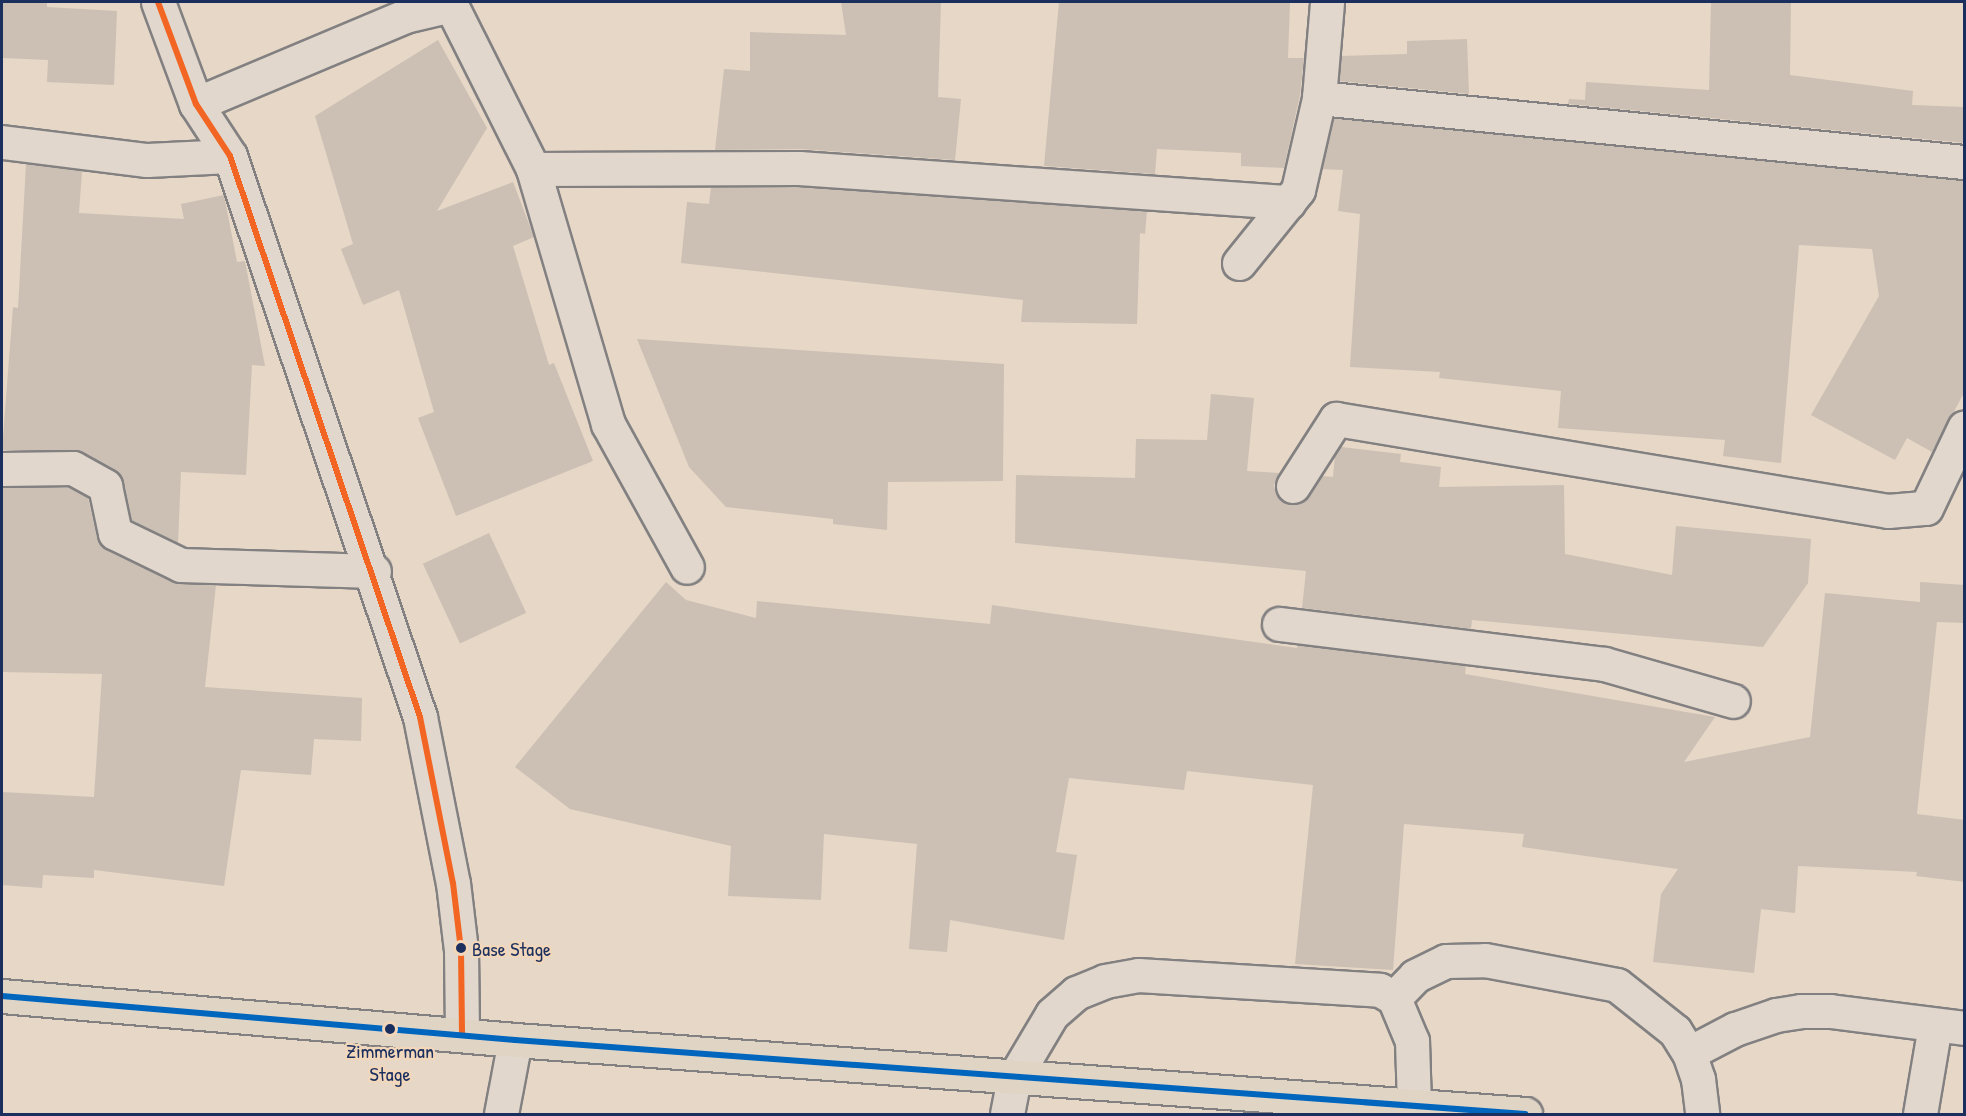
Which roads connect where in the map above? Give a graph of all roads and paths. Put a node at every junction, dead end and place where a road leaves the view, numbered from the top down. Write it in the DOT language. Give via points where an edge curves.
graph roads {
  1 [pos="158,2"];
  2 [pos="1327,2"];
  3 [pos="456,3"];
  4 [pos="1319,98"];
  5 [pos="196,104"];
  6 [pos="2,142"];
  7 [pos="230,156"];
  8 [pos="1965,162"];
  9 [pos="533,170"];
  10 [pos="1289,201"];
  11 [pos="1239,263"];
  12 [pos="1965,428"];
  13 [pos="2,469"];
  14 [pos="1293,486"];
  15 [pos="687,567"];
  16 [pos="374,571"];
  17 [pos="1279,624"];
  18 [pos="1733,701"];
  19 [pos="2,996"];
  20 [pos="1394,998"];
  21 [pos="1950,1027"];
  22 [pos="462,1033"];
  23 [pos="515,1040"];
  24 [pos="1689,1053"];
  25 [pos="1014,1078"];
  26 [pos="1414,1105"];
  27 [pos="1325,1106"];
  28 [pos="501,1114"];
  29 [pos="1007,1114"];
  30 [pos="1525,1114"];
  31 [pos="1702,1114"];
  32 [pos="1920,1114"];
  1 -- 5 [label="street"];
  2 -- 4 [label="street"];
  3 -- 5 [label="street" via="405,16"];
  3 -- 9 [label="street"];
  4 -- 8 [label="street"];
  4 -- 10 [label="street" via="1298,190"];
  5 -- 7 [label="street"];
  6 -- 7 [label="street" via="147,160"];
  7 -- 16 [label="street"];
  9 -- 10 [label="street" via="800,168"];
  9 -- 15 [label="street" via="608,424"];
  10 -- 11 [label="street"];
  12 -- 14 [label="street" via="1926,508 1888,511 1336,419"];
  13 -- 16 [label="street" via="73,468 105,486 115,532 181,565"];
  16 -- 22 [label="street" via="420,717 453,883 461,950"];
  17 -- 18 [label="street" via="1604,664"];
  19 -- 22 [label="main road"];
  20 -- 24 [label="street" via="1416,976 1446,961 1485,960 1589,977 1617,985 1650,1008 1675,1031"];
  20 -- 25 [label="street" via="1380,990 1323,984 1138,975 1106,981 1076,993 1052,1014"];
  20 -- 26 [label="street" via="1412,1041"];
  21 -- 24 [label="street" via="1830,1011 1802,1011 1735,1029"];
  21 -- 32 [label="street"];
  22 -- 23 [label="main road"];
  23 -- 25 [label="main road"];
  23 -- 28 [label="street"];
  24 -- 31 [label="street" via="1698,1079"];
  25 -- 27 [label="main road"];
  25 -- 29 [label="street"];
  26 -- 27 [label="main road"];
  26 -- 30 [label="main road"];
}
